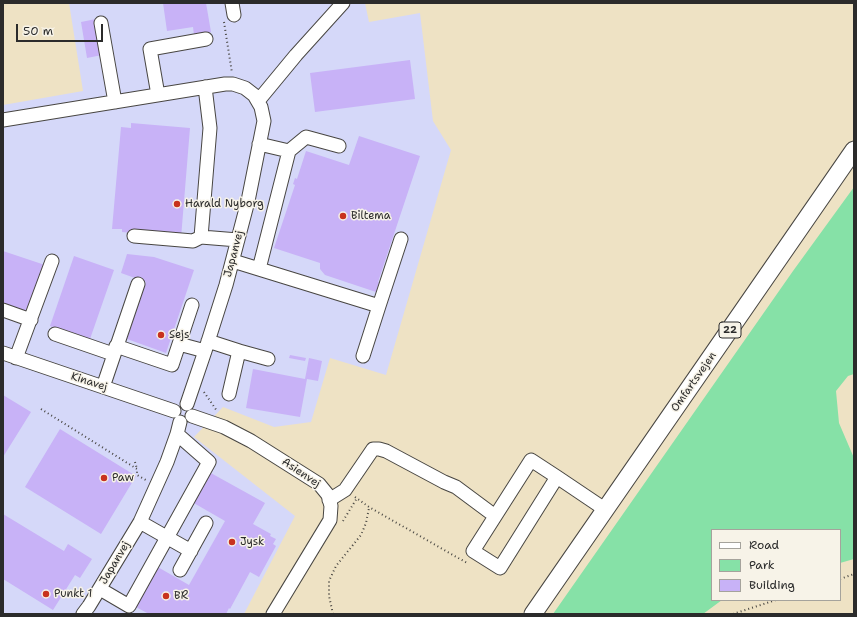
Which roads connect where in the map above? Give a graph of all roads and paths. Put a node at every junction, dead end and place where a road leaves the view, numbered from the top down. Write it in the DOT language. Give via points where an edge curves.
graph roads {
  1 [pos="343,3"];
  2 [pos="230,12"];
  3 [pos="101,23"];
  4 [pos="206,40"];
  5 [pos="233,84"];
  6 [pos="205,87"];
  7 [pos="158,95"];
  8 [pos="258,101"];
  9 [pos="115,102"];
  10 [pos="3,120"];
  11 [pos="259,144"];
  12 [pos="339,146"];
  13 [pos="854,150"];
  14 [pos="289,151"];
  15 [pos="134,236"];
  16 [pos="201,237"];
  17 [pos="401,239"];
  18 [pos="238,240"];
  19 [pos="52,261"];
  20 [pos="233,261"];
  21 [pos="259,269"];
  22 [pos="138,284"];
  23 [pos="192,305"];
  24 [pos="379,306"];
  25 [pos="3,310"];
  26 [pos="31,320"];
  27 [pos="54,334"];
  28 [pos="179,344"];
  29 [pos="207,346"];
  30 [pos="115,350"];
  31 [pos="238,351"];
  32 [pos="3,353"];
  33 [pos="363,356"];
  34 [pos="16,358"];
  35 [pos="268,359"];
  36 [pos="103,387"];
  37 [pos="230,394"];
  38 [pos="187,404"];
  39 [pos="41,409"];
  40 [pos="192,416"];
  41 [pos="177,422"];
  42 [pos="136,462"];
  43 [pos="137,469"];
  44 [pos="557,477"];
  45 [pos="156,486"];
  46 [pos="330,500"];
  47 [pos="606,510"];
  48 [pos="495,516"];
  49 [pos="140,522"];
  50 [pos="206,523"];
  51 [pos="167,537"];
  52 [pos="191,550"];
  53 [pos="478,554"];
  54 [pos="180,570"];
  55 [pos="854,574"];
  56 [pos="841,579"];
  57 [pos="100,589"];
  58 [pos="773,601"];
  59 [pos="83,614"];
  60 [pos="273,614"];
  61 [pos="333,614"];
  62 [pos="533,614"];
  63 [pos="733,614"];
  1 -- 8 [label="street"];
  2 -- 5 [label="path"];
  3 -- 9 [label="street"];
  4 -- 7 [label="street" via="150,49"];
  5 -- 6 [label="street"];
  5 -- 8 [label="street, Japanvej" via="245,88"];
  6 -- 7 [label="street"];
  6 -- 16 [label="street" via="210,128"];
  7 -- 9 [label="street"];
  8 -- 11 [label="street, Japanvej" via="264,121"];
  9 -- 10 [label="street"];
  11 -- 14 [label="street"];
  11 -- 18 [label="street, Japanvej"];
  12 -- 14 [label="street" via="306,137"];
  13 -- 47 [label="main road, Omfartsvejen / 22"];
  14 -- 21 [label="street"];
  15 -- 16 [label="street" via="193,241"];
  16 -- 18 [label="street"];
  17 -- 24 [label="street"];
  18 -- 20 [label="street, Japanvej"];
  19 -- 26 [label="street"];
  20 -- 21 [label="street"];
  20 -- 29 [label="street, Japanvej"];
  21 -- 24 [label="street"];
  22 -- 30 [label="street"];
  23 -- 28 [label="street"];
  24 -- 33 [label="street"];
  25 -- 26 [label="street"];
  26 -- 34 [label="street"];
  27 -- 30 [label="street"];
  28 -- 29 [label="street"];
  28 -- 30 [label="street" via="172,365"];
  29 -- 31 [label="street"];
  29 -- 38 [label="street, Japanvej"];
  30 -- 36 [label="street"];
  31 -- 35 [label="street"];
  31 -- 37 [label="street"];
  32 -- 34 [label="street, Kinavej"];
  34 -- 36 [label="street, Kinavej"];
  36 -- 41 [label="street, Kinavej"];
  38 -- 40 [label="street" via="192,409"];
  38 -- 41 [label="street" via="179,405"];
  39 -- 43 [label="path"];
  40 -- 41 [label="street" via="188,422"];
  40 -- 46 [label="street, Asienvej" via="224,427 251,441 319,484"];
  41 -- 45 [label="street, Japanvej"];
  41 -- 51 [label="street" via="209,462"];
  42 -- 43 [label="path"];
  43 -- 45 [label="path" via="137,474"];
  44 -- 47 [label="street"];
  44 -- 48 [label="street" via="531,460"];
  44 -- 53 [label="street" via="500,568"];
  45 -- 49 [label="street, Japanvej"];
  46 -- 48 [label="street" via="345,490 373,449 379,449 456,487"];
  46 -- 60 [label="street" via="330,520"];
  47 -- 62 [label="main road, Omfartsvejen / 22"];
  48 -- 53 [label="street" via="473,551"];
  49 -- 51 [label="street"];
  49 -- 57 [label="street, Japanvej"];
  50 -- 52 [label="street"];
  51 -- 52 [label="street"];
  51 -- 57 [label="street" via="129,606"];
  52 -- 54 [label="street"];
  53 -- 61 [label="path" via="472,566 369,507 361,535 336,566 329,581"];
  55 -- 56 [label="path"];
  57 -- 59 [label="street, Japanvej"];
  58 -- 63 [label="path"];
}
